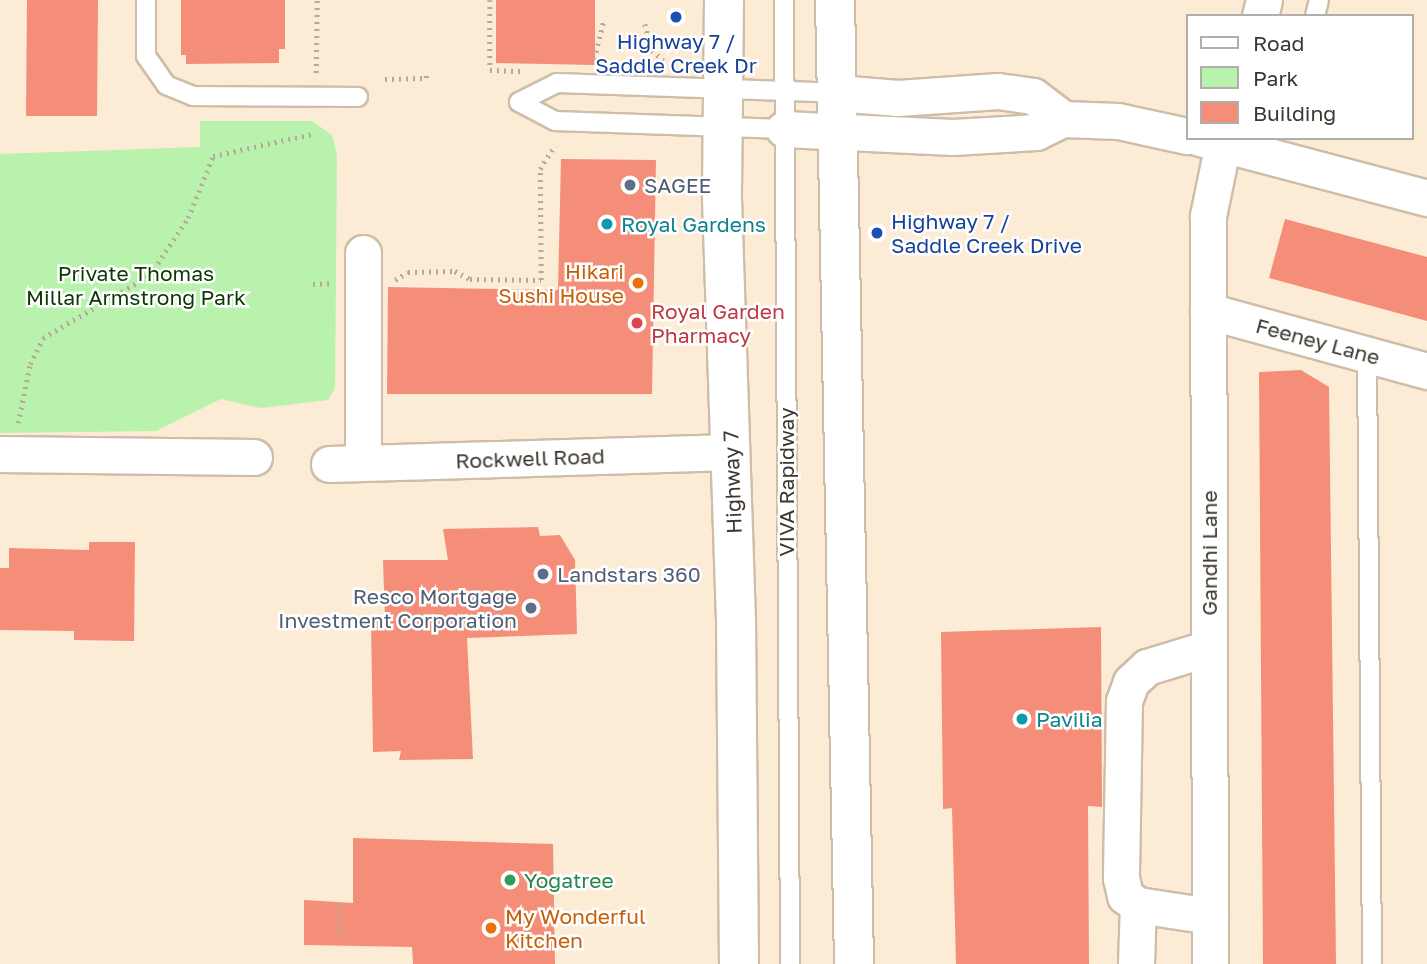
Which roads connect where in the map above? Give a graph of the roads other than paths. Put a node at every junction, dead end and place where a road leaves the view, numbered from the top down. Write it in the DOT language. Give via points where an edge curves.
graph roads {
  1 [pos="146,0"];
  2 [pos="724,0"];
  3 [pos="784,0"];
  4 [pos="835,0"];
  5 [pos="725,86"];
  6 [pos="784,88"];
  7 [pos="837,93"];
  8 [pos="358,97"];
  9 [pos="1063,119"];
  10 [pos="725,124"];
  11 [pos="784,129"];
  12 [pos="839,134"];
  13 [pos="1186,136"];
  14 [pos="1215,140"];
  15 [pos="1427,198"];
  16 [pos="363,253"];
  17 [pos="1208,311"];
  18 [pos="1367,354"];
  19 [pos="1427,371"];
  20 [pos="731,452"];
  21 [pos="8,454"];
  22 [pos="254,457"];
  23 [pos="363,463"];
  24 [pos="329,464"];
  25 [pos="1209,648"];
  26 [pos="1138,905"];
  27 [pos="1210,916"];
  28 [pos="739,964"];
  29 [pos="790,964"];
  30 [pos="854,964"];
  31 [pos="1136,964"];
  32 [pos="1210,964"];
  33 [pos="1372,964"];
  1 -- 8 [label="lane" via="146,56 166,85 192,96"];
  2 -- 5 [label="main road, Highway 7"];
  3 -- 6 [label="lane, VIVA Rapidway"];
  4 -- 7 [label="main road"];
  5 -- 6 [label="lane"];
  5 -- 10 [label="main road, Highway 7"];
  5 -- 10 [label="lane" via="557,83 519,102 555,121"];
  6 -- 7 [label="lane"];
  6 -- 11 [label="lane, VIVA Rapidway"];
  7 -- 9 [label="street" via="898,98 998,91 1033,96"];
  7 -- 12 [label="main road"];
  9 -- 12 [label="street" via="1036,132"];
  9 -- 13 [label="street" via="1118,121"];
  10 -- 11 [label="lane"];
  10 -- 20 [label="main road, Highway 7"];
  11 -- 12 [label="street"];
  11 -- 29 [label="lane, VIVA Rapidway"];
  12 -- 30 [label="main road"];
  14 -- 15 [label="street"];
  14 -- 17 [label="street, Gandhi Lane" via="1208,216"];
  16 -- 23 [label="street"];
  17 -- 18 [label="street, Feeney Lane"];
  17 -- 25 [label="street, Gandhi Lane"];
  18 -- 19 [label="street, Feeney Lane"];
  18 -- 33 [label="lane"];
  20 -- 23 [label="street, Rockwell Road"];
  20 -- 28 [label="main road, Highway 7"];
  21 -- 22 [label="street"];
  23 -- 24 [label="street, Rockwell Road"];
  25 -- 26 [label="street" via="1147,667 1131,682 1124,701 1121,878 1125,896"];
  25 -- 27 [label="street, Gandhi Lane"];
  26 -- 27 [label="street"];
  26 -- 31 [label="street"];
  27 -- 32 [label="street, Gandhi Lane"];
}
